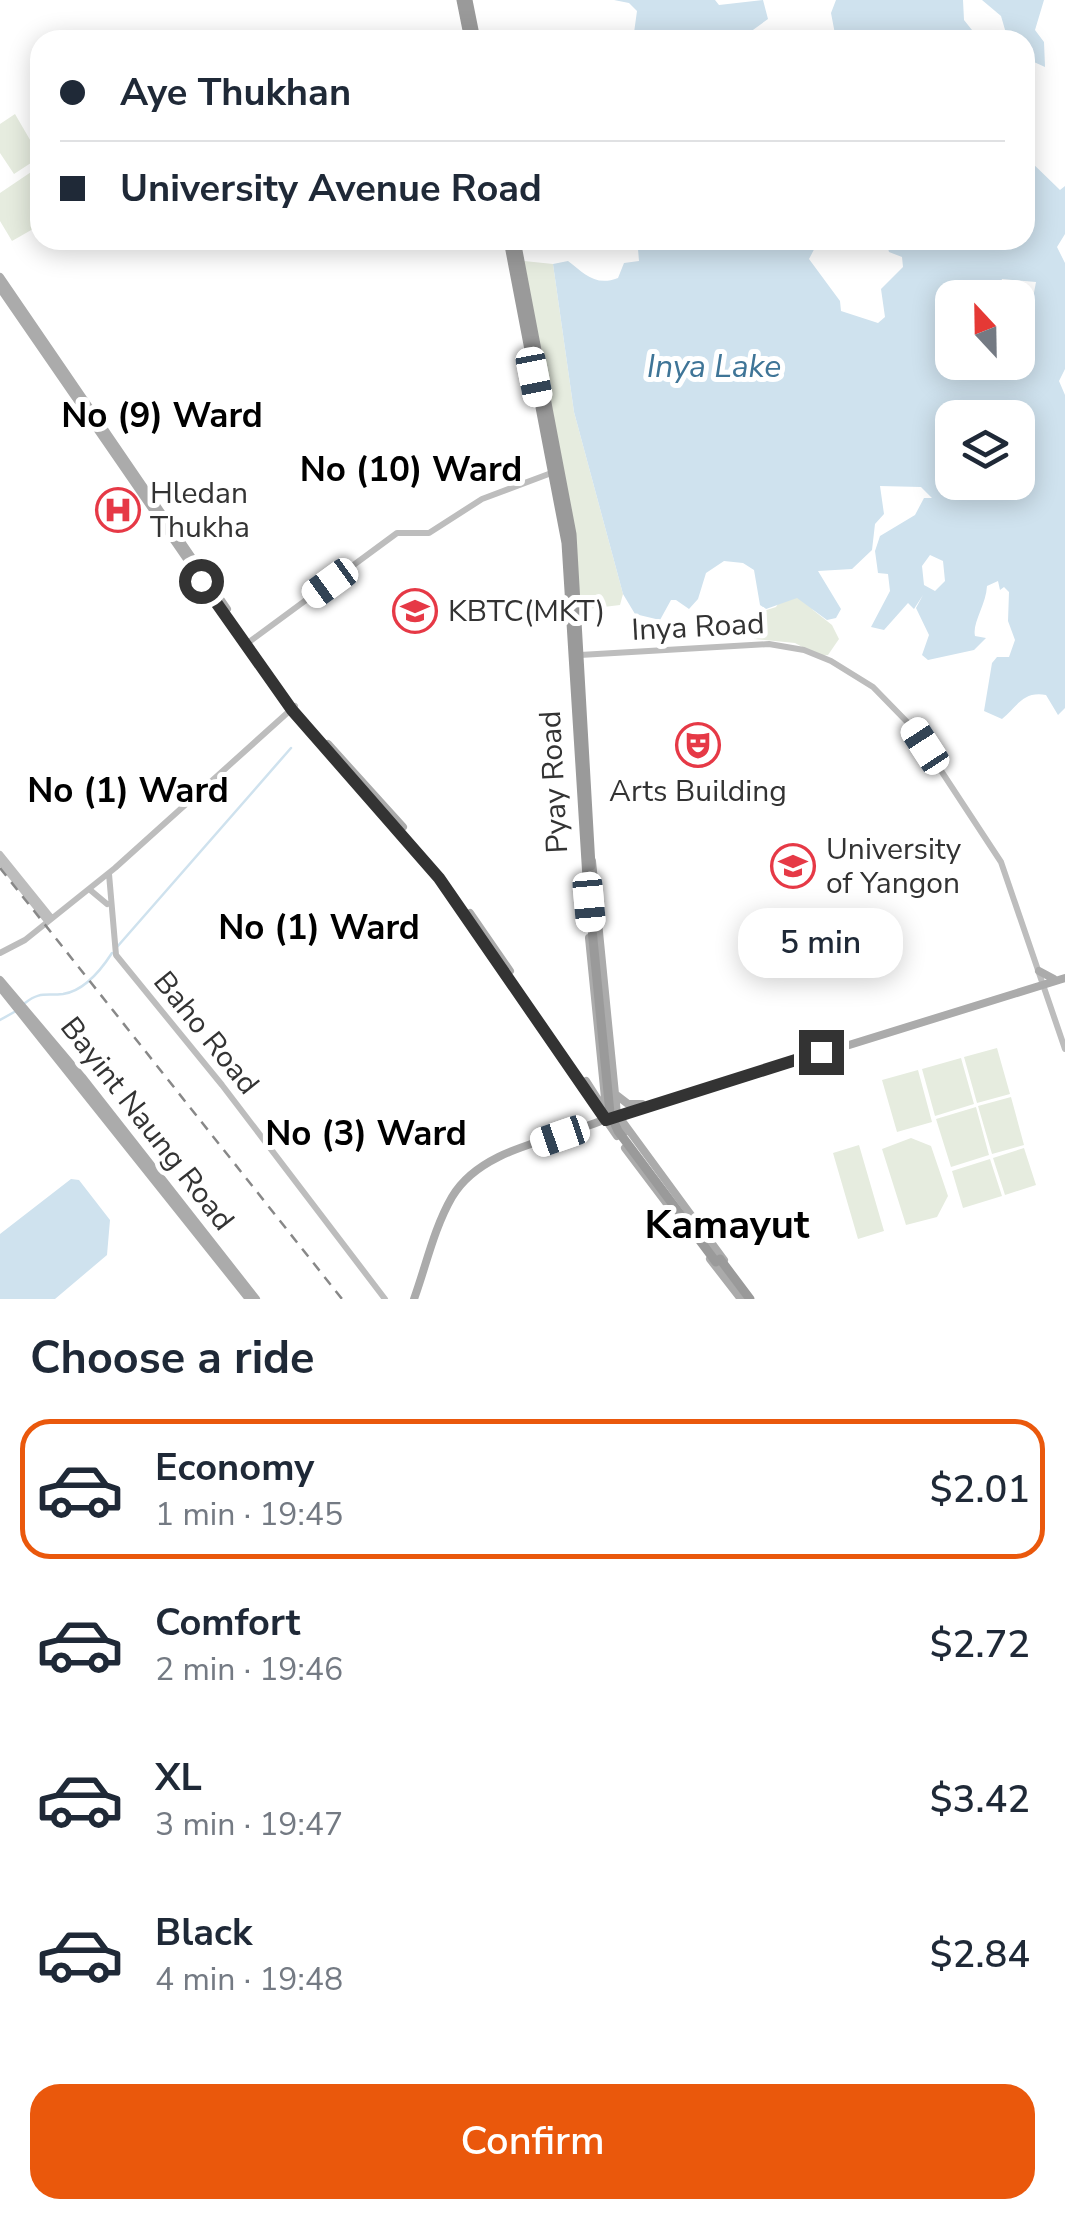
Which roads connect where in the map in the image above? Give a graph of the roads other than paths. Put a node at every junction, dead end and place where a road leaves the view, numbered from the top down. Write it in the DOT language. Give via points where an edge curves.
graph roads {
  1 [pos="465,0"];
  2 [pos="471,30"];
  3 [pos="514,250"];
  4 [pos="0,277"];
  5 [pos="3,289"];
  6 [pos="558,476"];
  7 [pos="247,644"];
  8 [pos="575,656"];
  9 [pos="293,708"];
  10 [pos="0,854"];
  11 [pos="588,857"];
  12 [pos="0,862"];
  13 [pos="109,874"];
  14 [pos="89,889"];
  15 [pos="110,908"];
  16 [pos="48,918"];
  17 [pos="0,953"];
  18 [pos="1040,971"];
  19 [pos="1062,979"];
  20 [pos="0,983"];
  21 [pos="1044,984"];
  22 [pos="1065,1049"];
  23 [pos="598,1051"];
  24 [pos="609,1054"];
  25 [pos="595,1089"];
  26 [pos="612,1089"];
  27 [pos="638,1108"];
  28 [pos="598,1109"];
  29 [pos="612,1117"];
  30 [pos="582,1128"];
  31 [pos="627,1131"];
  32 [pos="618,1137"];
  33 [pos="252,1299"];
  34 [pos="385,1299"];
  35 [pos="414,1299"];
  36 [pos="747,1299"];
  1 -- 2 [label="highway"];
  3 -- 6 [label="highway, Pyay Road"];
  4 -- 5 [label="main road"];
  5 -- 7 [label="main road"];
  6 -- 7 [label="main road" via="482,500 428,533 398,533"];
  6 -- 8 [label="highway, Pyay Road"];
  7 -- 9 [label="main road"];
  7 -- 9 [label="main road"];
  8 -- 11 [label="highway, Pyay Road"];
  8 -- 18 [label="main road, Inya Road" via="780,645 831,661 874,687 913,728 994,850"];
  9 -- 13 [label="main road"];
  9 -- 25 [label="main road" via="432,862"];
  9 -- 28 [label="main road" via="439,878"];
  10 -- 16 [label="main road"];
  11 -- 23 [label="main road, Pyay Road"];
  11 -- 24 [label="main road, Pyay Road"];
  11 -- 36 [label="highway, Pyay Road, bridge" via="613,1109"];
  11 -- 36 [label="highway, Pyay Road, bridge" via="614,1124"];
  12 -- 16 [label="main road"];
  13 -- 14 [label="main road"];
  13 -- 15 [label="main road, Baho Road"];
  14 -- 15 [label="main road"];
  14 -- 16 [label="main road"];
  15 -- 34 [label="main road, Baho Road" via="114,952"];
  16 -- 17 [label="main road"];
  18 -- 19 [label="main road"];
  18 -- 21 [label="main road, Inya Road"];
  19 -- 21 [label="main road"];
  20 -- 33 [label="main road, Bayint Naung Road"];
  21 -- 22 [label="main road, Inya Road"];
  21 -- 27 [label="main road"];
  23 -- 24 [label="main road"];
  23 -- 25 [label="main road, Pyay Road"];
  24 -- 26 [label="main road, Pyay Road"];
  25 -- 29 [label="main road, Pyay Road"];
  26 -- 27 [label="main road"];
  26 -- 29 [label="main road, Pyay Road"];
  27 -- 29 [label="main road"];
  27 -- 31 [label="main road"];
  28 -- 29 [label="main road"];
  28 -- 30 [label="main road"];
  29 -- 30 [label="main road"];
  29 -- 31 [label="main road"];
  29 -- 32 [label="main road, Pyay Road"];
  30 -- 32 [label="main road" via="604,1128"];
  30 -- 35 [label="main road" via="488,1164 453,1196"];
  31 -- 36 [label="main road"];
  32 -- 36 [label="main road, Pyay Road"];
}
